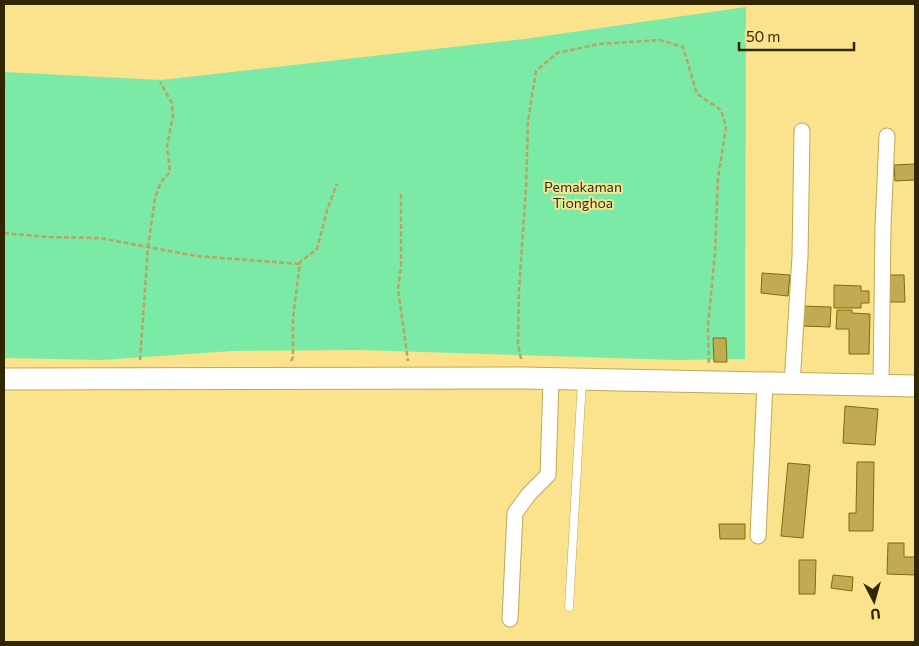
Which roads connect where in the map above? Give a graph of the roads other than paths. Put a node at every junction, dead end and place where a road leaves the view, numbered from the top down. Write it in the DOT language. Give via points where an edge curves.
graph roads {
  1 [pos="802,131"];
  2 [pos="887,136"];
  3 [pos="4,379"];
  4 [pos="551,379"];
  5 [pos="582,379"];
  6 [pos="765,384"];
  7 [pos="792,384"];
  8 [pos="881,386"];
  9 [pos="915,386"];
  10 [pos="758,536"];
  11 [pos="569,607"];
  12 [pos="510,619"];
  1 -- 7 [label="street" via="800,257"];
  2 -- 8 [label="street"];
  3 -- 4 [label="street"];
  4 -- 5 [label="street"];
  4 -- 12 [label="street" via="548,475 515,512"];
  5 -- 6 [label="street"];
  5 -- 11 [label="lane"];
  6 -- 7 [label="street"];
  6 -- 10 [label="street"];
  7 -- 8 [label="street"];
  8 -- 9 [label="street"];
}
